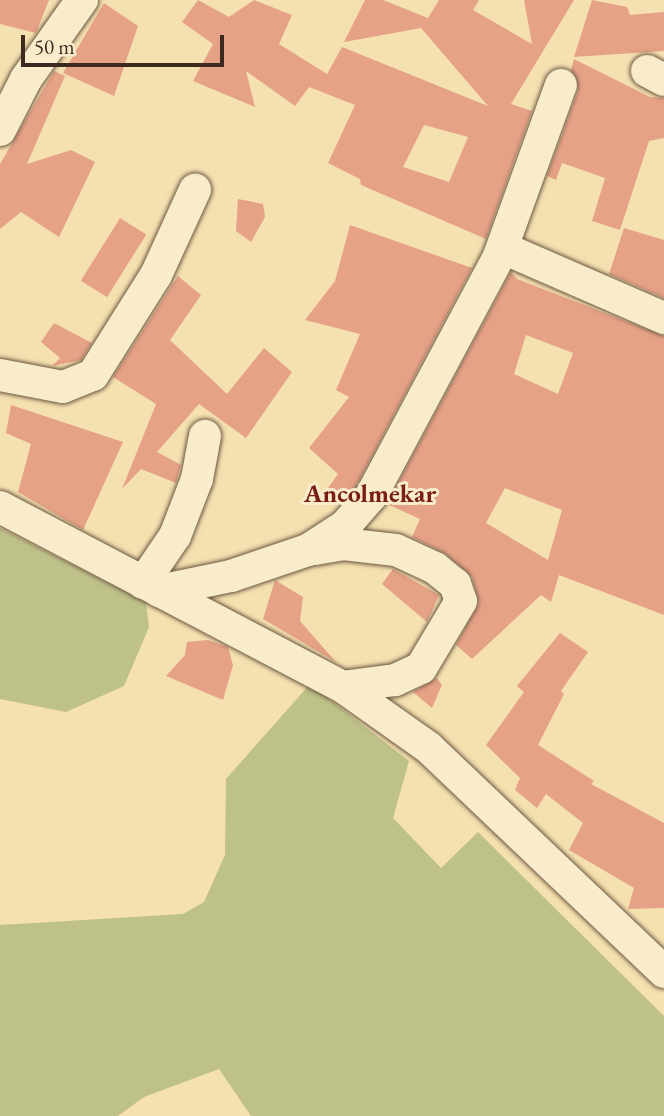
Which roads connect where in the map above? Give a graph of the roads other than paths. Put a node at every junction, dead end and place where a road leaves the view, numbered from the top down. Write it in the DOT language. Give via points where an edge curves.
graph roads {
  1 [pos="82,0"];
  2 [pos="561,85"];
  3 [pos="0,131"];
  4 [pos="195,190"];
  5 [pos="503,248"];
  6 [pos="664,318"];
  7 [pos="0,376"];
  8 [pos="205,436"];
  9 [pos="0,507"];
  10 [pos="308,550"];
  11 [pos="151,587"];
  12 [pos="343,687"];
  13 [pos="664,972"];
  1 -- 3 [label="street" via="26,79"];
  2 -- 5 [label="street"];
  4 -- 7 [label="street" via="156,275 93,375 64,387"];
  5 -- 6 [label="street"];
  5 -- 10 [label="street" via="371,496 345,526"];
  8 -- 11 [label="street" via="197,479"];
  9 -- 11 [label="street"];
  10 -- 11 [label="street" via="232,576"];
  10 -- 12 [label="street" via="343,544 396,550 435,568 461,601 421,668 395,680"];
  11 -- 12 [label="street" via="273,646"];
  12 -- 13 [label="street" via="429,748"];
}
